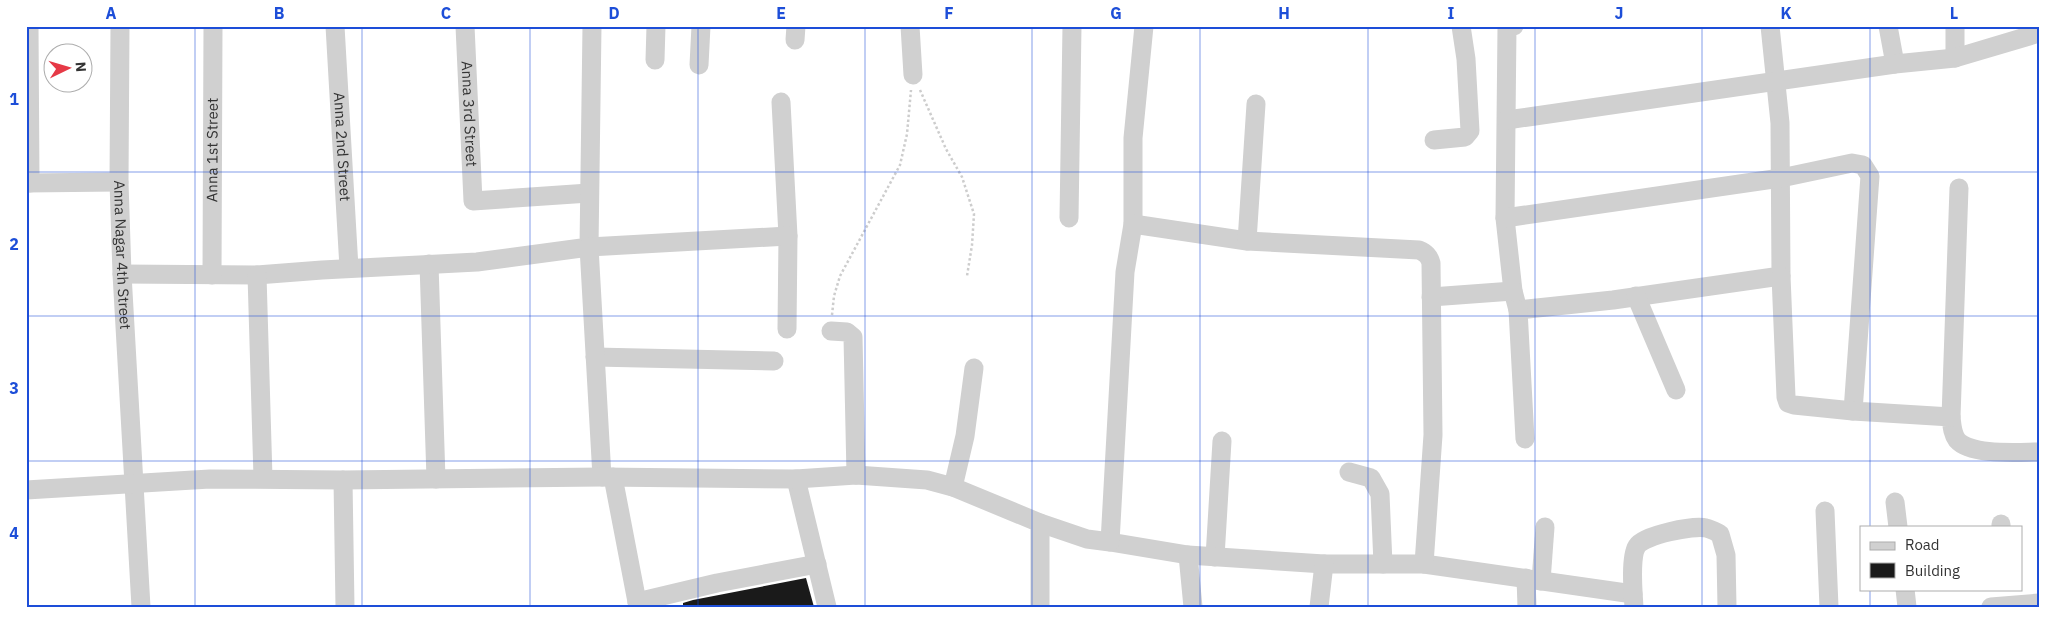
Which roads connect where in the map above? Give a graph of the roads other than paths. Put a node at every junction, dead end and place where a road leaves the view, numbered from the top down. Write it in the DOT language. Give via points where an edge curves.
graph roads {
  1 [pos="29,26"];
  2 [pos="120,26"];
  3 [pos="214,26"];
  4 [pos="335,26"];
  5 [pos="465,26"];
  6 [pos="592,26"];
  7 [pos="656,26"];
  8 [pos="700,26"];
  9 [pos="910,26"];
  10 [pos="1072,26"];
  11 [pos="1144,26"];
  12 [pos="1461,26"];
  13 [pos="1770,26"];
  14 [pos="1888,26"];
  15 [pos="1955,26"];
  16 [pos="1510,27"];
  17 [pos="2039,33"];
  18 [pos="1955,58"];
  19 [pos="655,60"];
  20 [pos="1895,64"];
  21 [pos="699,65"];
  22 [pos="913,75"];
  23 [pos="1775,82"];
  24 [pos="781,102"];
  25 [pos="1256,104"];
  26 [pos="1507,120"];
  27 [pos="1434,140"];
  28 [pos="1781,178"];
  29 [pos="119,182"];
  30 [pos="28,183"];
  31 [pos="1960,188"];
  32 [pos="589,193"];
  33 [pos="1069,218"];
  34 [pos="1505,218"];
  35 [pos="1133,224"];
  36 [pos="788,236"];
  37 [pos="1247,241"];
  38 [pos="589,247"];
  39 [pos="428,264"];
  40 [pos="349,268"];
  41 [pos="122,274"];
  42 [pos="212,275"];
  43 [pos="257,275"];
  44 [pos="1781,276"];
  45 [pos="1513,290"];
  46 [pos="1636,296"];
  47 [pos="1430,297"];
  48 [pos="1518,310"];
  49 [pos="787,329"];
  50 [pos="831,331"];
  51 [pos="595,358"];
  52 [pos="774,361"];
  53 [pos="974,368"];
  54 [pos="1676,390"];
  55 [pos="1853,411"];
  56 [pos="1950,417"];
  57 [pos="1525,439"];
  58 [pos="1222,440"];
  59 [pos="2039,452"];
  60 [pos="1349,472"];
  61 [pos="856,475"];
  62 [pos="607,477"];
  63 [pos="263,478"];
  64 [pos="436,479"];
  65 [pos="796,479"];
  66 [pos="343,480"];
  67 [pos="134,483"];
  68 [pos="953,487"];
  69 [pos="26,490"];
  70 [pos="1895,502"];
  71 [pos="1825,511"];
  72 [pos="1040,523"];
  73 [pos="1898,526"];
  74 [pos="1545,527"];
  75 [pos="1110,542"];
  76 [pos="1188,555"];
  77 [pos="1215,557"];
  78 [pos="817,564"];
  79 [pos="1324,564"];
  80 [pos="1383,564"];
  81 [pos="1424,564"];
  82 [pos="1533,579"];
  83 [pos="1905,590"];
  84 [pos="1633,600"];
  85 [pos="2003,602"];
  86 [pos="638,604"];
  87 [pos="2039,604"];
  88 [pos="141,607"];
  89 [pos="346,607"];
  90 [pos="827,607"];
  91 [pos="1040,607"];
  92 [pos="1193,607"];
  93 [pos="1320,607"];
  94 [pos="1527,607"];
  95 [pos="1727,607"];
  96 [pos="1829,607"];
  97 [pos="1907,607"];
  1 -- 30 [label="street"];
  2 -- 29 [label="street, Anna Nagar 4th Street"];
  3 -- 42 [label="street, Anna 1st Street"];
  4 -- 40 [label="street, Anna 2nd Street"];
  5 -- 32 [label="street, Anna 3rd Street" via="473,201"];
  6 -- 32 [label="street"];
  7 -- 19 [label="street"];
  8 -- 21 [label="street"];
  9 -- 22 [label="street"];
  10 -- 33 [label="street"];
  11 -- 35 [label="street" via="1133,138"];
  12 -- 27 [label="street" via="1470,131 1465,137"];
  13 -- 23 [label="street"];
  14 -- 20 [label="street"];
  15 -- 18 [label="street"];
  16 -- 26 [label="street"];
  17 -- 18 [label="street"];
  18 -- 20 [label="street"];
  20 -- 23 [label="street"];
  23 -- 26 [label="street"];
  23 -- 28 [label="street"];
  24 -- 36 [label="street"];
  25 -- 37 [label="street"];
  26 -- 34 [label="street"];
  28 -- 34 [label="street"];
  28 -- 44 [label="street"];
  28 -- 55 [label="street" via="1852,163 1863,165 1870,176"];
  29 -- 30 [label="street"];
  29 -- 41 [label="street, Anna Nagar 4th Street"];
  31 -- 56 [label="street"];
  32 -- 38 [label="street"];
  34 -- 45 [label="street"];
  35 -- 37 [label="street"];
  35 -- 75 [label="street" via="1125,272"];
  36 -- 38 [label="street"];
  36 -- 49 [label="street"];
  37 -- 47 [label="street" via="1419,250 1431,263"];
  38 -- 39 [label="street" via="477,262"];
  38 -- 51 [label="street"];
  39 -- 40 [label="street"];
  39 -- 64 [label="street"];
  40 -- 43 [label="street"];
  41 -- 42 [label="street"];
  41 -- 67 [label="street, Anna Nagar 4th Street"];
  42 -- 43 [label="street"];
  43 -- 63 [label="street"];
  44 -- 46 [label="street"];
  44 -- 55 [label="street" via="1788,402"];
  45 -- 47 [label="street"];
  45 -- 48 [label="street"];
  46 -- 48 [label="street"];
  46 -- 54 [label="street"];
  47 -- 81 [label="street" via="1433,435"];
  48 -- 57 [label="street"];
  50 -- 61 [label="street" via="847,332 854,337"];
  51 -- 52 [label="street"];
  51 -- 62 [label="street"];
  53 -- 68 [label="street" via="965,436"];
  55 -- 56 [label="street"];
  56 -- 59 [label="street" via="1953,434 1959,442 1998,453"];
  58 -- 77 [label="street"];
  60 -- 80 [label="street" via="1371,478 1380,494"];
  61 -- 65 [label="street"];
  61 -- 68 [label="street" via="927,480"];
  62 -- 64 [label="street"];
  62 -- 65 [label="street"];
  62 -- 86 [label="street"];
  63 -- 66 [label="street"];
  63 -- 67 [label="street"];
  64 -- 66 [label="street"];
  65 -- 78 [label="street"];
  66 -- 89 [label="street"];
  67 -- 69 [label="street"];
  67 -- 88 [label="street, Anna Nagar 4th Street"];
  68 -- 72 [label="street"];
  70 -- 73 [label="street"];
  71 -- 96 [label="street"];
  72 -- 75 [label="street" via="1087,539"];
  72 -- 91 [label="street"];
  74 -- 82 [label="street"];
  75 -- 76 [label="street"];
  76 -- 77 [label="street"];
  76 -- 92 [label="street"];
  77 -- 79 [label="street"];
  78 -- 86 [label="street" via="717,583"];
  78 -- 90 [label="street"];
  79 -- 80 [label="street"];
  79 -- 93 [label="street"];
  80 -- 81 [label="street"];
  81 -- 82 [label="street"];
  82 -- 84 [label="street"];
  82 -- 94 [label="street"];
  83 -- 97 [label="street"];
  84 -- 95 [label="street" via="1636,546 1642,540 1665,533 1704,528 1720,534 1726,555"];
  85 -- 87 [label="street"];
}
